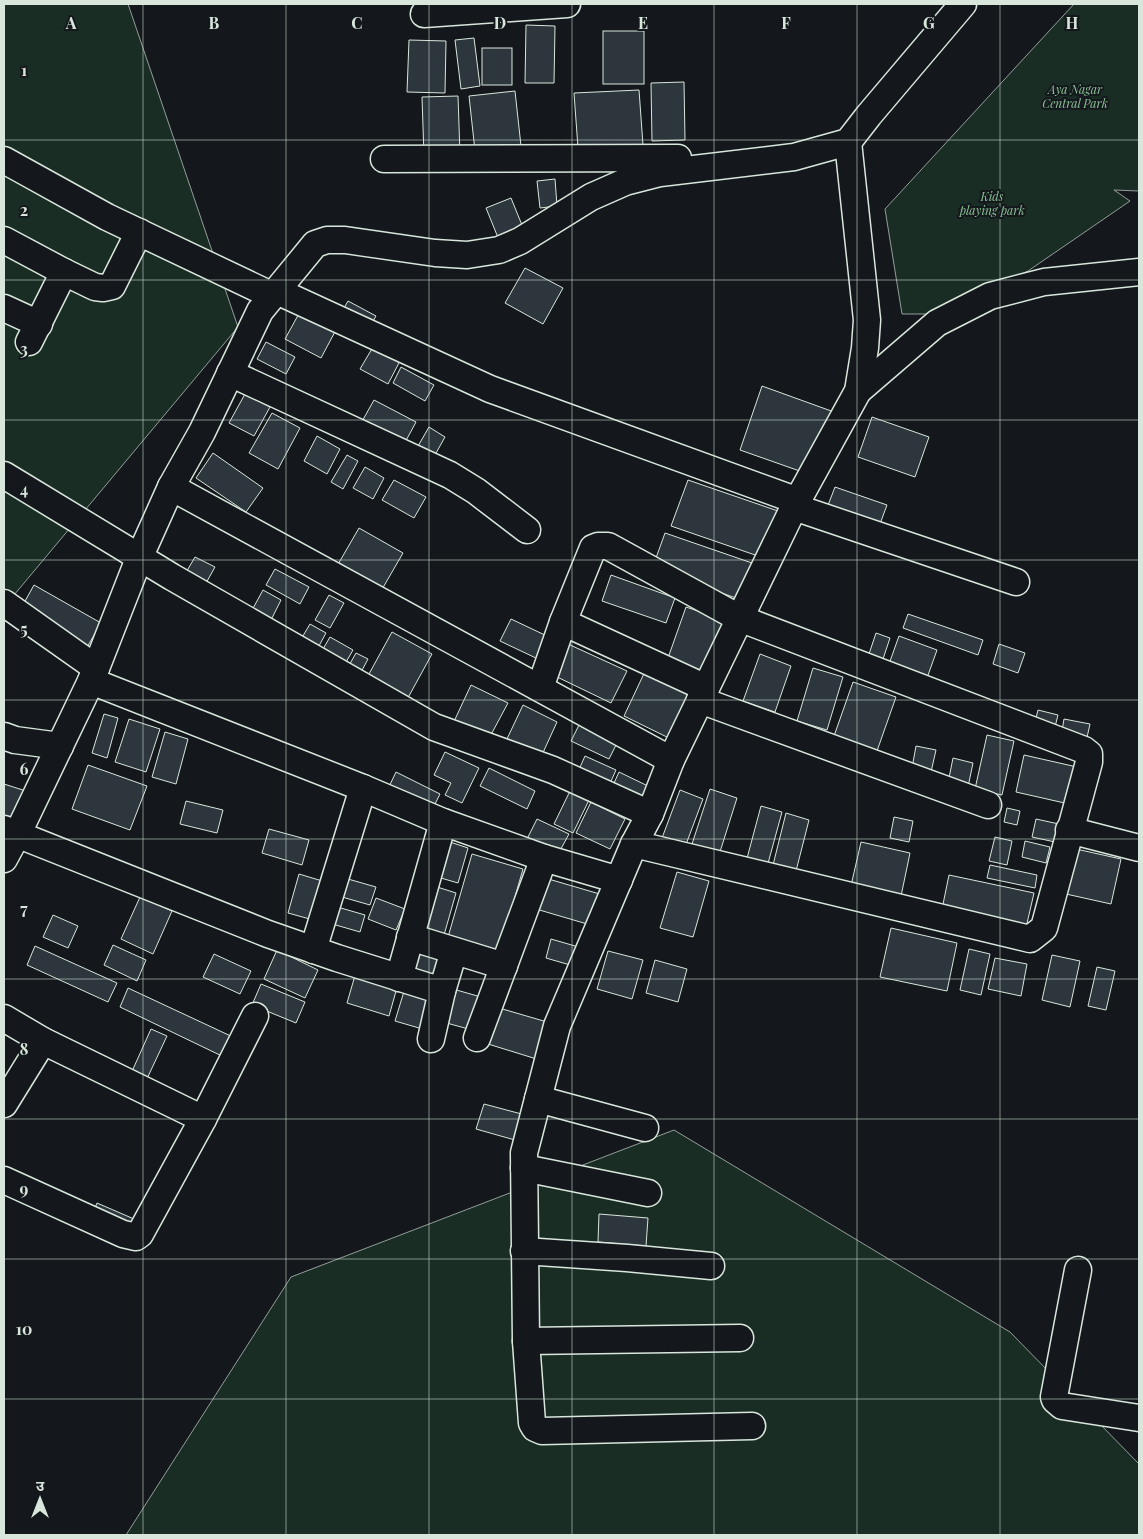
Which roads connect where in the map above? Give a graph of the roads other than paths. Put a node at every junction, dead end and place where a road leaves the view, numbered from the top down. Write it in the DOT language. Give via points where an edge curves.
graph roads {
  1 [pos="567,4"];
  2 [pos="963,4"];
  3 [pos="424,14"];
  4 [pos="848,142"];
  5 [pos="794,157"];
  6 [pos="384,159"];
  7 [pos="4,160"];
  8 [pos="139,232"];
  9 [pos="4,240"];
  10 [pos="64,272"];
  11 [pos="1139,272"];
  12 [pos="275,294"];
  13 [pos="4,308"];
  14 [pos="230,373"];
  15 [pos="858,391"];
  16 [pos="4,475"];
  17 [pos="171,487"];
  18 [pos="796,504"];
  19 [pos="527,530"];
  20 [pos="140,556"];
  21 [pos="1016,582"];
  22 [pos="4,604"];
  23 [pos="739,618"];
  24 [pos="562,622"];
  25 [pos="93,675"];
  26 [pos="540,688"];
  27 [pos="703,694"];
  28 [pos="4,736"];
  29 [pos="60,746"];
  30 [pos="671,760"];
  31 [pos="363,788"];
  32 [pos="988,805"];
  33 [pos="650,814"];
  34 [pos="443,822"];
  35 [pos="1070,830"];
  36 [pos="11,831"];
  37 [pos="634,844"];
  38 [pos="1139,848"];
  39 [pos="4,858"];
  40 [pos="544,858"];
  41 [pos="619,880"];
  42 [pos="410,937"];
  43 [pos="313,950"];
  44 [pos="454,951"];
  45 [pos="504,966"];
  46 [pos="398,978"];
  47 [pos="442,991"];
  48 [pos="255,1016"];
  49 [pos="4,1018"];
  50 [pos="477,1038"];
  51 [pos="431,1039"];
  52 [pos="43,1041"];
  53 [pos="538,1099"];
  54 [pos="4,1104"];
  55 [pos="203,1119"];
  56 [pos="644,1128"];
  57 [pos="524,1168"];
  58 [pos="4,1180"];
  59 [pos="648,1193"];
  60 [pos="524,1251"];
  61 [pos="711,1266"];
  62 [pos="1078,1270"];
  63 [pos="740,1338"];
  64 [pos="526,1341"];
  65 [pos="1139,1418"];
  66 [pos="752,1426"];
  1 -- 3 [label="street"];
  2 -- 4 [label="street"];
  4 -- 5 [label="street"];
  4 -- 15 [label="street" via="867,320"];
  5 -- 6 [label="street"];
  5 -- 12 [label="street" via="644,176 591,197 520,241 499,250 467,255 443,254 327,240 315,244"];
  7 -- 8 [label="street"];
  8 -- 10 [label="street" via="112,286 95,287"];
  8 -- 12 [label="street"];
  9 -- 10 [label="street"];
  10 -- 13 [label="street" via="34,333"];
  11 -- 15 [label="street" via="1044,282 990,296 937,323"];
  12 -- 14 [label="street" via="260,311"];
  12 -- 18 [label="street" via="490,389"];
  14 -- 17 [label="street"];
  14 -- 19 [label="street" via="450,476 476,491"];
  15 -- 18 [label="street"];
  16 -- 20 [label="street"];
  17 -- 20 [label="street"];
  17 -- 26 [label="street"];
  18 -- 21 [label="street"];
  18 -- 23 [label="street"];
  20 -- 25 [label="street"];
  20 -- 33 [label="street" via="434,727 562,774"];
  22 -- 25 [label="street"];
  23 -- 24 [label="street" via="612,547 598,546 593,548"];
  23 -- 27 [label="street"];
  23 -- 35 [label="street" via="1088,752 1089,762"];
  24 -- 26 [label="street"];
  24 -- 27 [label="street"];
  25 -- 29 [label="street"];
  25 -- 31 [label="street"];
  26 -- 30 [label="street"];
  27 -- 30 [label="street"];
  27 -- 32 [label="street"];
  28 -- 29 [label="street"];
  29 -- 36 [label="street"];
  30 -- 33 [label="street"];
  31 -- 34 [label="street"];
  31 -- 43 [label="street"];
  33 -- 37 [label="street"];
  34 -- 40 [label="street"];
  34 -- 42 [label="street"];
  35 -- 37 [label="street" via="1044,928 1030,939"];
  35 -- 38 [label="street"];
  36 -- 39 [label="street"];
  36 -- 43 [label="street"];
  37 -- 41 [label="street"];
  40 -- 41 [label="street"];
  40 -- 45 [label="street"];
  41 -- 53 [label="street" via="557,1026"];
  42 -- 44 [label="street"];
  42 -- 46 [label="street"];
  43 -- 46 [label="street"];
  44 -- 45 [label="street"];
  44 -- 47 [label="street"];
  45 -- 50 [label="street"];
  46 -- 47 [label="street"];
  47 -- 51 [label="street"];
  48 -- 55 [label="street"];
  49 -- 52 [label="street"];
  52 -- 54 [label="street"];
  52 -- 55 [label="street"];
  53 -- 56 [label="street"];
  53 -- 57 [label="street" via="524,1153"];
  55 -- 58 [label="street" via="136,1237"];
  57 -- 59 [label="street"];
  57 -- 60 [label="street"];
  60 -- 61 [label="street"];
  60 -- 64 [label="street"];
  62 -- 65 [label="street" via="1055,1400 1062,1406"];
  63 -- 64 [label="street"];
  64 -- 66 [label="street" via="532,1423 538,1430"];
}
